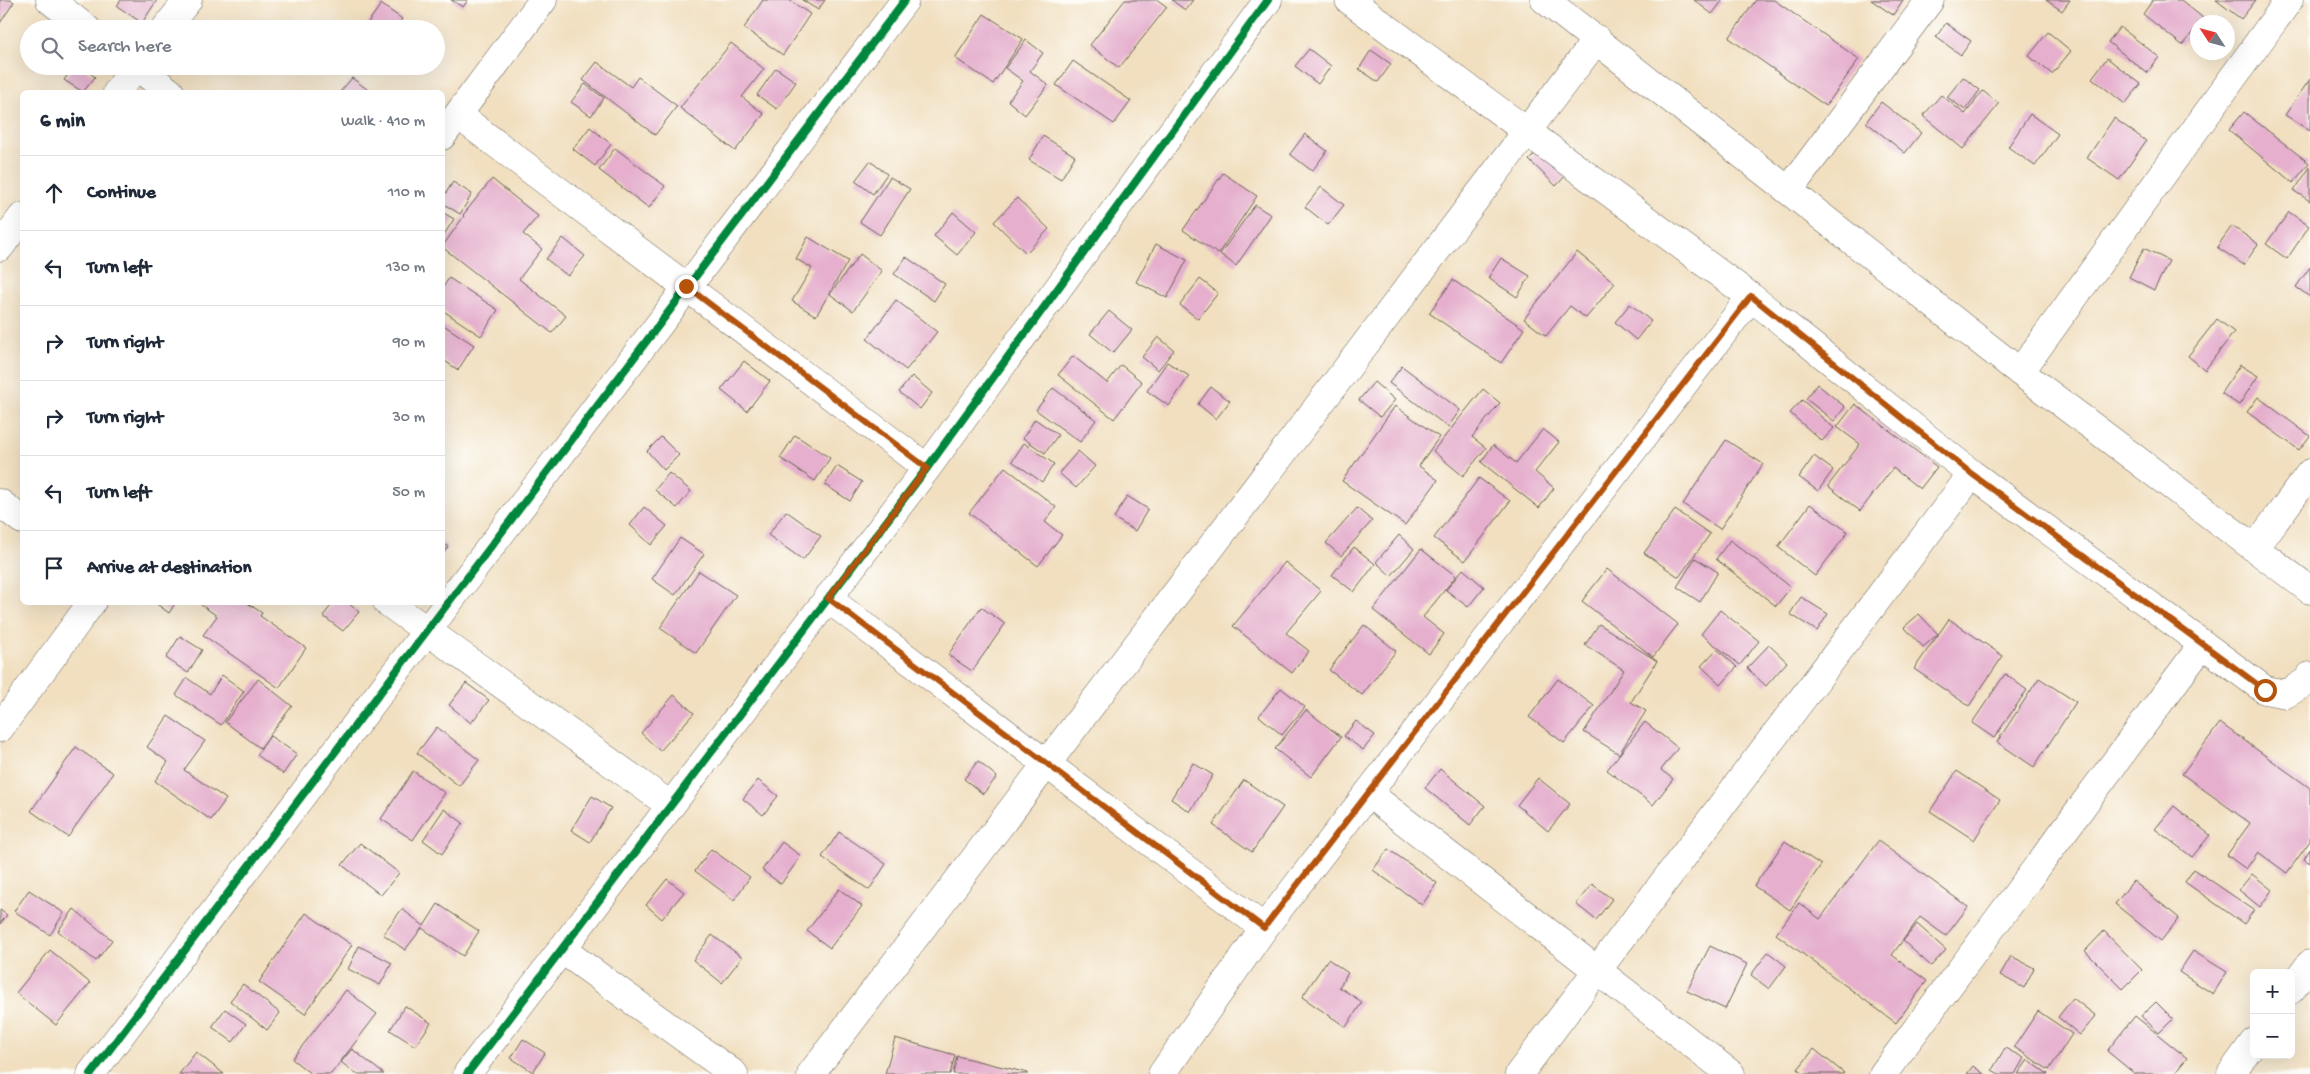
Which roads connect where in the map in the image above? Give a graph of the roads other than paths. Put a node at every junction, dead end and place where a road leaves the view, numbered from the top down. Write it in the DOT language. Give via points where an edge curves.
graph roads {
  1 [pos="50,0"];
  2 [pos="188,0"];
  3 [pos="543,0"];
  4 [pos="904,0"];
  5 [pos="1268,0"];
  6 [pos="1349,0"];
  7 [pos="1930,0"];
  8 [pos="2288,0"];
  9 [pos="1557,4"];
  10 [pos="76,20"];
  11 [pos="172,20"];
  12 [pos="1597,39"];
  13 [pos="129,75"];
  14 [pos="148,75"];
  15 [pos="118,90"];
  16 [pos="167,90"];
  17 [pos="450,126"];
  18 [pos="1527,131"];
  19 [pos="1789,190"];
  20 [pos="20,220"];
  21 [pos="0,247"];
  22 [pos="686,286"];
  23 [pos="1751,296"];
  24 [pos="2020,372"];
  25 [pos="927,468"];
  26 [pos="2310,473"];
  27 [pos="1972,474"];
  28 [pos="0,503"];
  29 [pos="20,518"];
  30 [pos="2256,548"];
  31 [pos="2310,590"];
  32 [pos="828,598"];
  33 [pos="445,604"];
  34 [pos="90,605"];
  35 [pos="391,605"];
  36 [pos="444,605"];
  37 [pos="425,630"];
  38 [pos="2203,644"];
  39 [pos="2310,676"];
  40 [pos="0,728"];
  41 [pos="1047,764"];
  42 [pos="1368,793"];
  43 [pos="670,805"];
  44 [pos="1264,928"];
  45 [pos="561,949"];
  46 [pos="2310,964"];
  47 [pos="1597,970"];
  48 [pos="2295,985"];
  49 [pos="2250,1048"];
  50 [pos="91,1074"];
  51 [pos="467,1074"];
  52 [pos="734,1074"];
  53 [pos="811,1074"];
  54 [pos="1162,1074"];
  55 [pos="1519,1074"];
  56 [pos="1731,1074"];
  57 [pos="1883,1074"];
  58 [pos="2231,1074"];
  1 -- 10 [label="main road"];
  2 -- 11 [label="main road"];
  3 -- 17 [label="main road"];
  4 -- 22 [label="main road"];
  5 -- 25 [label="main road"];
  6 -- 18 [label="main road"];
  7 -- 19 [label="main road"];
  8 -- 24 [label="main road"];
  9 -- 12 [label="main road"];
  12 -- 18 [label="main road"];
  12 -- 19 [label="main road"];
  13 -- 15 [label="main road"];
  14 -- 16 [label="main road"];
  17 -- 22 [label="main road"];
  18 -- 23 [label="main road"];
  18 -- 41 [label="main road"];
  19 -- 24 [label="main road"];
  20 -- 21 [label="main road"];
  22 -- 25 [label="main road"];
  22 -- 33 [label="main road"];
  23 -- 27 [label="main road"];
  23 -- 42 [label="main road"];
  24 -- 30 [label="main road"];
  25 -- 32 [label="main road"];
  26 -- 30 [label="main road"];
  27 -- 38 [label="main road"];
  27 -- 47 [label="main road"];
  28 -- 29 [label="main road"];
  30 -- 31 [label="main road"];
  32 -- 41 [label="main road"];
  32 -- 43 [label="main road"];
  34 -- 40 [label="main road"];
  35 -- 37 [label="main road"];
  36 -- 37 [label="main road"];
  37 -- 43 [label="main road"];
  37 -- 50 [label="main road"];
  38 -- 39 [label="main road" via="2265,690 2286,694"];
  38 -- 57 [label="main road"];
  41 -- 44 [label="main road"];
  41 -- 53 [label="main road"];
  42 -- 44 [label="main road"];
  42 -- 47 [label="main road"];
  43 -- 45 [label="main road"];
  44 -- 54 [label="main road"];
  45 -- 51 [label="main road"];
  45 -- 52 [label="main road"];
  46 -- 48 [label="main road"];
  47 -- 55 [label="main road"];
  47 -- 56 [label="main road"];
  49 -- 58 [label="main road"];
}
